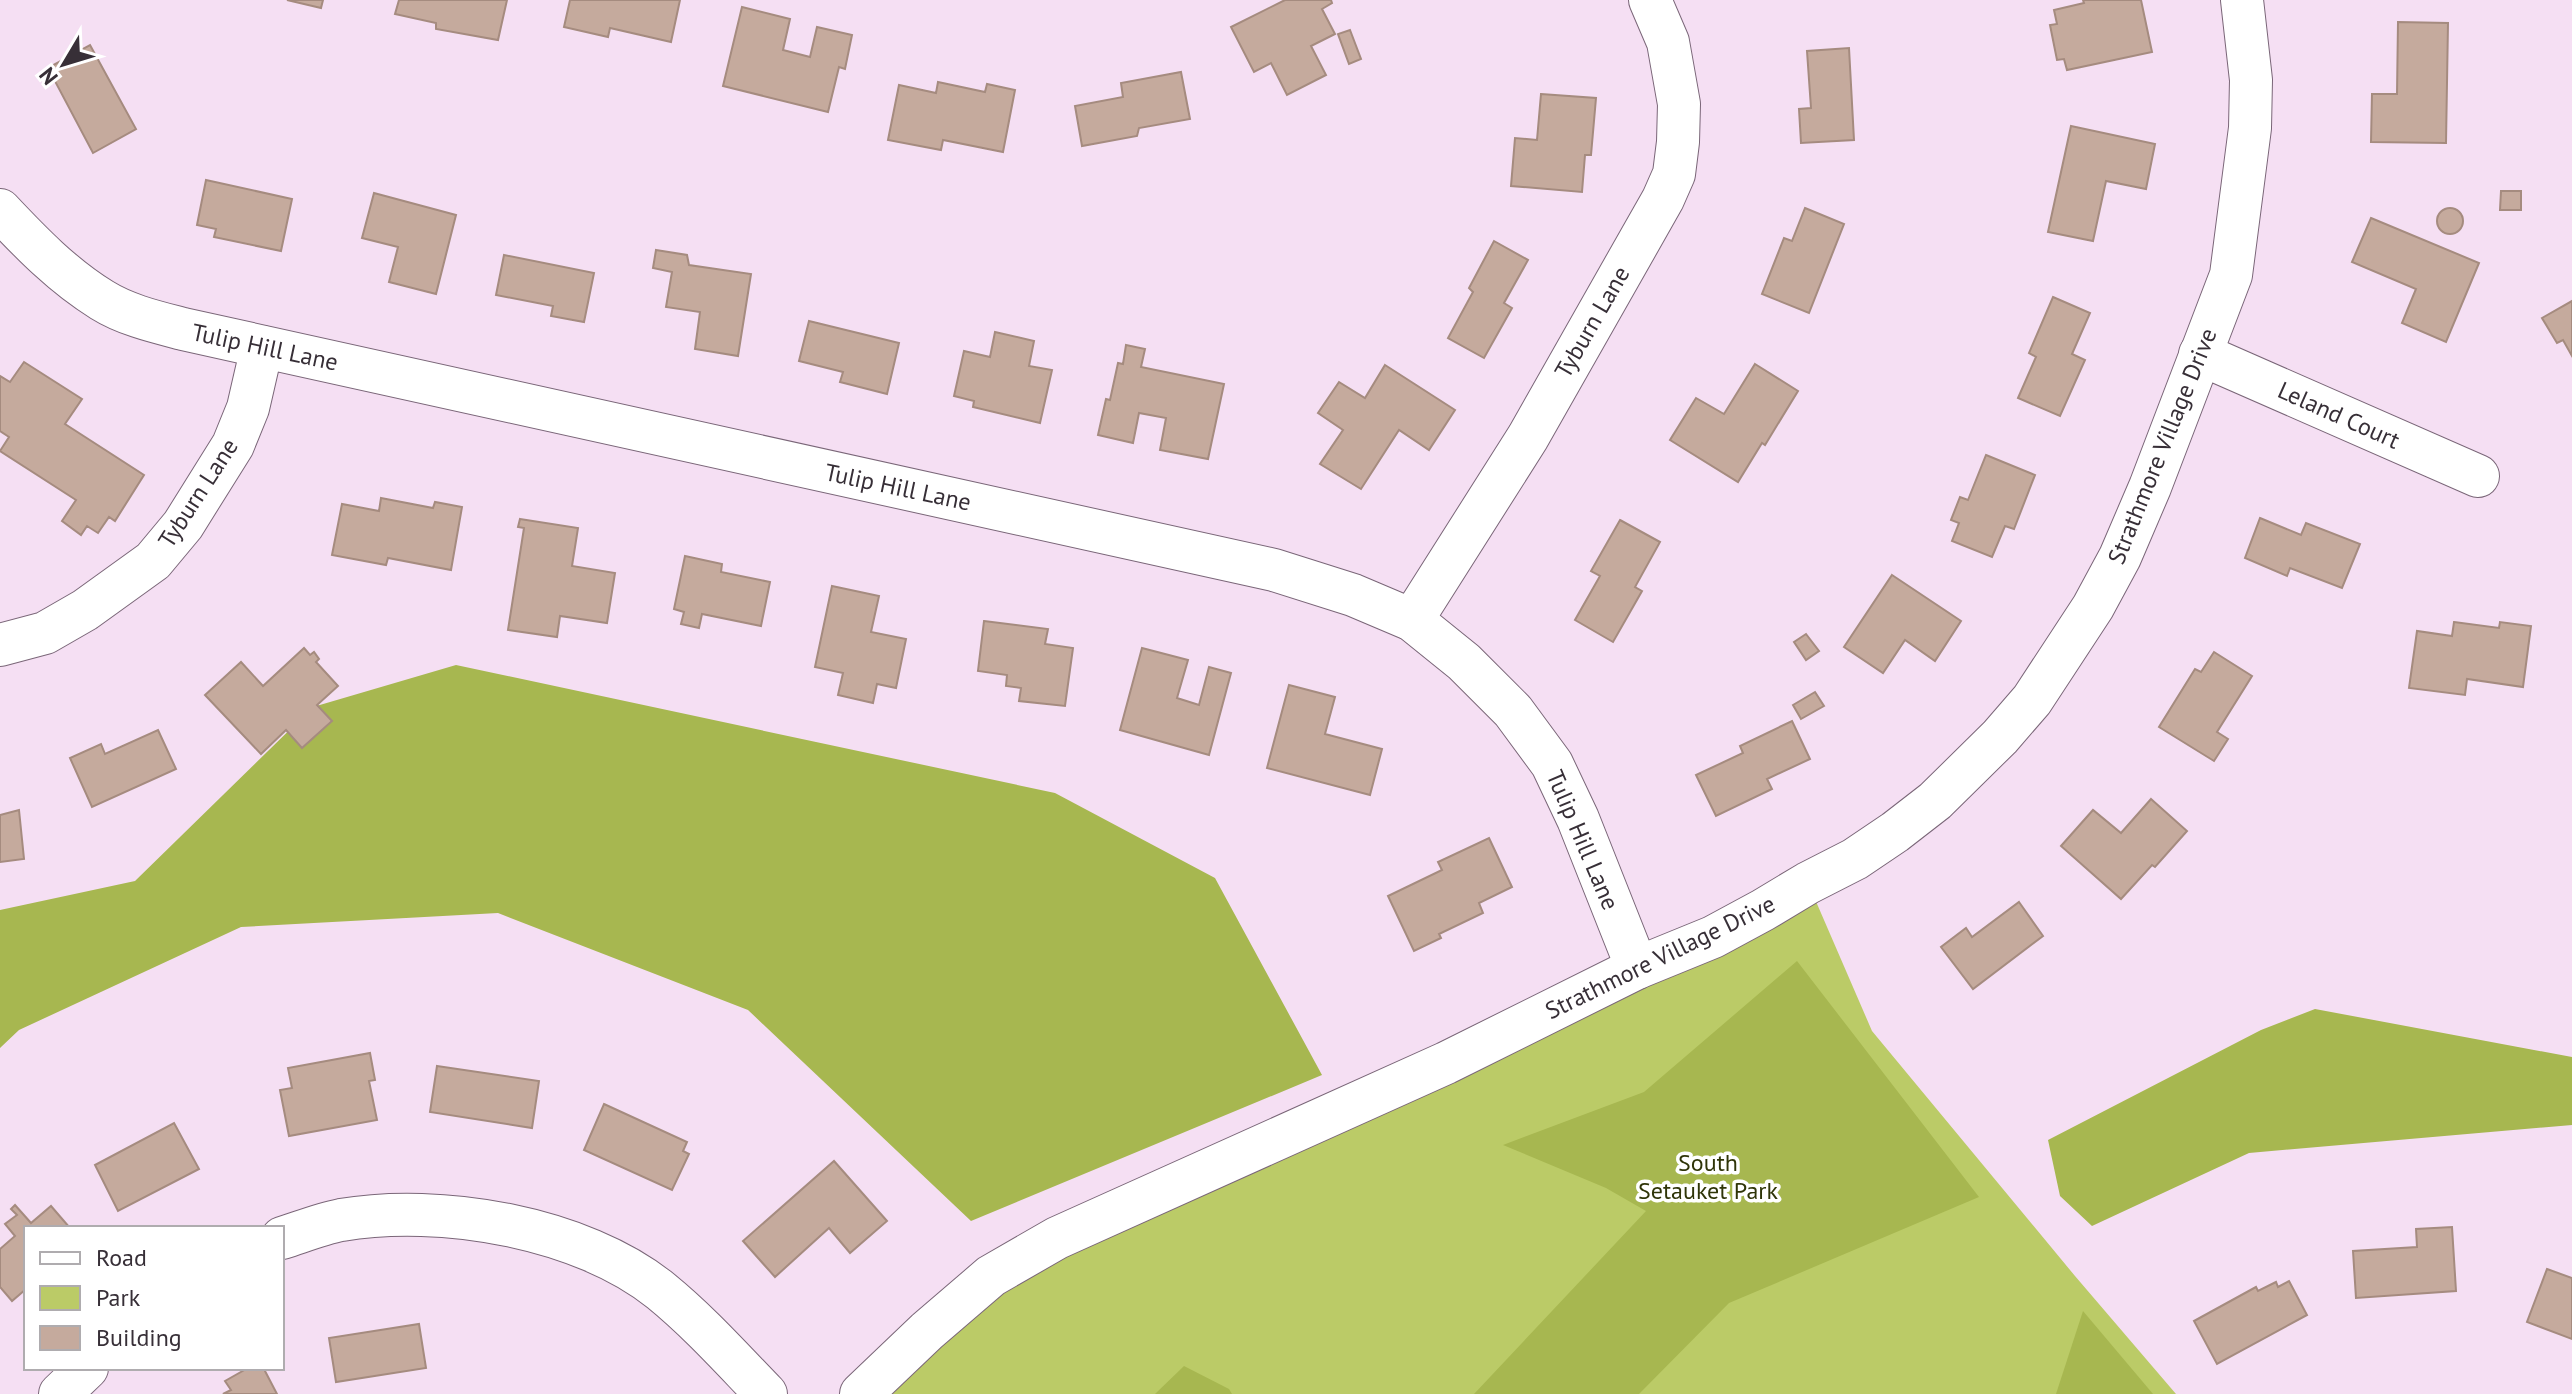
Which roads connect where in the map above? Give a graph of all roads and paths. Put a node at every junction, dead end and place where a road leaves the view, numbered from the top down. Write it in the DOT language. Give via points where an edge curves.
graph roads {
  1 [pos="1650,0"];
  2 [pos="2242,0"];
  3 [pos="0,210"];
  4 [pos="262,347"];
  5 [pos="2200,354"];
  6 [pos="2478,476"];
  7 [pos="1412,620"];
  8 [pos="0,645"];
  9 [pos="1637,968"];
  10 [pos="284,1237"];
  11 [pos="85,1370"];
  12 [pos="60,1394"];
  13 [pos="766,1394"];
  14 [pos="861,1394"];
  1 -- 7 [label="street, Tyburn Lane" via="1668,42 1679,104 1674,174 1528,437"];
  2 -- 5 [label="street, Strathmore Village Drive" via="2251,80 2246,172 2231,275"];
  3 -- 4 [label="street, Tulip Hill Lane" via="42,253 103,301 155,321"];
  4 -- 7 [label="street, Tulip Hill Lane" via="1274,570"];
  4 -- 8 [label="street, Tyburn Lane" via="233,445 183,525 153,561 45,633"];
  5 -- 6 [label="street, Leland Court"];
  5 -- 9 [label="street, Strathmore Village Drive" via="2120,557 2041,687 2000,737 1935,801 1855,859 1713,937"];
  7 -- 9 [label="street, Tulip Hill Lane" via="1513,711 1552,764"];
  9 -- 14 [label="street, Strathmore Village Drive" via="1446,1063 1057,1238 991,1276"];
  10 -- 13 [label="street" via="340,1220 421,1215 516,1225 626,1267 697,1323"];
  11 -- 12 [label="street"];
}
